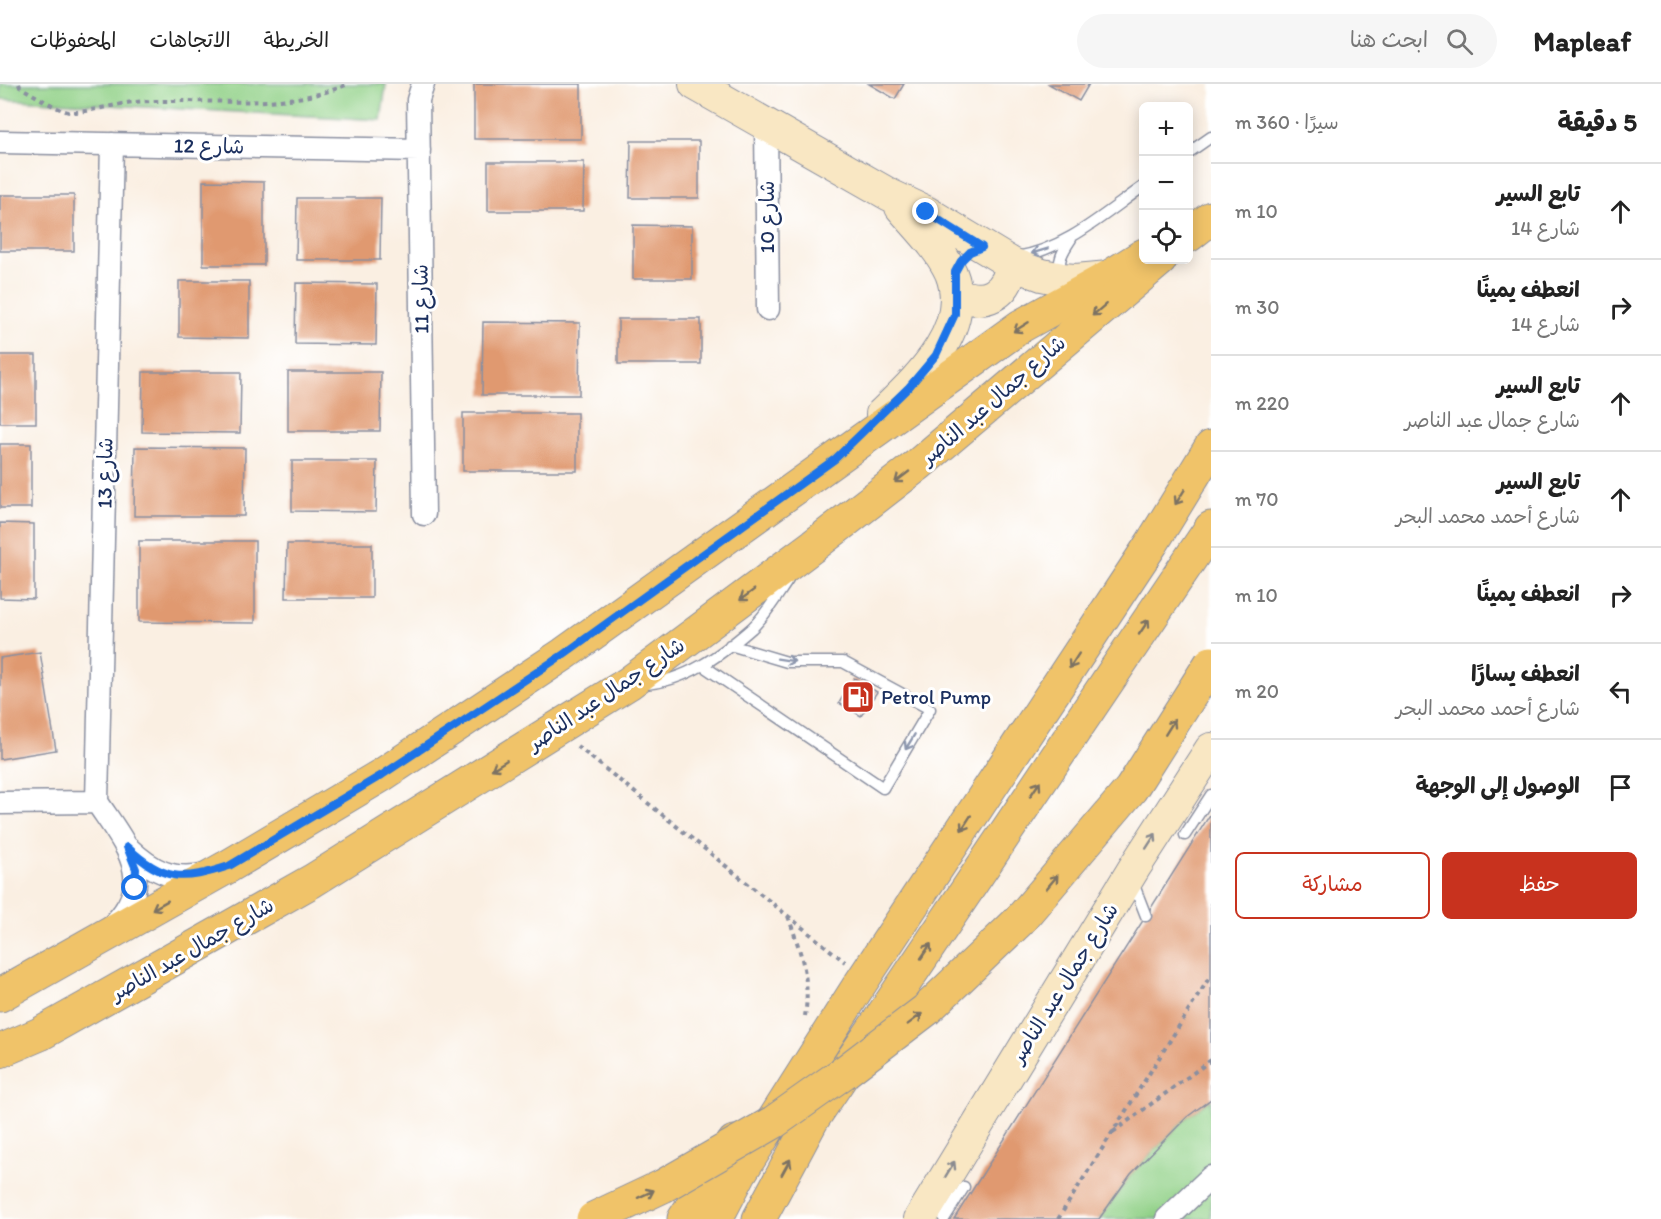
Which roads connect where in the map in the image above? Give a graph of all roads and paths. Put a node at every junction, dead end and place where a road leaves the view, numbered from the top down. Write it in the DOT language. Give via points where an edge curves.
graph roads {
  1 [pos="19,84"];
  2 [pos="348,84"];
  3 [pos="423,84"];
  4 [pos="694,84"];
  5 [pos="766,125"];
  6 [pos="1211,137"];
  7 [pos="0,142"];
  8 [pos="112,144"];
  9 [pos="418,150"];
  10 [pos="1193,150"];
  11 [pos="1139,189"];
  12 [pos="890,195"];
  13 [pos="1211,212"];
  14 [pos="1211,218"];
  15 [pos="1193,223"];
  16 [pos="1193,232"];
  17 [pos="1073,237"];
  18 [pos="999,256"];
  19 [pos="1139,258"];
  20 [pos="1155,264"];
  21 [pos="1109,277"];
  22 [pos="1062,279"];
  23 [pos="955,289"];
  24 [pos="768,309"];
  25 [pos="1211,447"];
  26 [pos="835,459"];
  27 [pos="424,514"];
  28 [pos="1211,528"];
  29 [pos="813,546"];
  30 [pos="730,645"];
  31 [pos="1211,663"];
  32 [pos="702,665"];
  33 [pos="628,683"];
  34 [pos="556,729"];
  35 [pos="1211,749"];
  36 [pos="1211,795"];
  37 [pos="97,802"];
  38 [pos="0,803"];
  39 [pos="1185,835"];
  40 [pos="127,847"];
  41 [pos="945,855"];
  42 [pos="229,866"];
  43 [pos="1130,875"];
  44 [pos="787,915"];
  45 [pos="1146,916"];
  46 [pos="97,940"];
  47 [pos="854,970"];
  48 [pos="1211,975"];
  49 [pos="0,995"];
  50 [pos="801,1045"];
  51 [pos="0,1051"];
  52 [pos="1211,1060"];
  53 [pos="1110,1134"];
  54 [pos="1211,1177"];
  55 [pos="964,1186"];
  56 [pos="593,1219"];
  57 [pos="684,1219"];
  58 [pos="716,1219"];
  59 [pos="759,1219"];
  60 [pos="920,1219"];
  61 [pos="944,1219"];
  62 [pos="1058,1219"];
  63 [pos="1167,1219"];
  1 -- 2 [label="path" via="69,112 133,102 231,103 308,96"];
  3 -- 9 [label="street, شارع 11" via="418,100"];
  4 -- 5 [label="street"];
  5 -- 12 [label="street"];
  5 -- 24 [label="street, شارع 10"];
  6 -- 10 [label="lane"];
  7 -- 8 [label="street, شارع 12"];
  8 -- 9 [label="street, شارع 12"];
  8 -- 37 [label="street, شارع 13"];
  9 -- 27 [label="street, شارع 11"];
  11 -- 17 [label="lane"];
  12 -- 18 [label="street"];
  12 -- 23 [label="street" via="939,253"];
  13 -- 15 [label="main road"];
  14 -- 16 [label="main road"];
  17 -- 18 [label="lane, one-way" via="1047,250"];
  17 -- 22 [label="lane" via="1059,265"];
  18 -- 22 [label="street" via="1042,275"];
  18 -- 23 [label="street" via="970,252 955,272"];
  18 -- 23 [label="street" via="1010,277 1004,288 981,300 968,299"];
  19 -- 21 [label="main road, شارع جمال عبد الناصر"];
  20 -- 29 [label="main road, شارع جمال عبد الناصر, one-way" via="919,464"];
  21 -- 22 [label="street"];
  21 -- 26 [label="main road, شارع جمال عبد الناصر, one-way" via="1020,326"];
  23 -- 26 [label="street" via="955,314 936,355"];
  25 -- 41 [label="main road, one-way" via="1152,543"];
  26 -- 42 [label="main road, شارع جمال عبد الناصر" via="564,654 382,775"];
  59 -- 28 [label="main road, one-way" via="812,1120"];
  29 -- 30 [label="lane" via="764,614"];
  29 -- 33 [label="main road, شارع جمال عبد الناصر, one-way"];
  30 -- 32 [label="lane"];
  30 -- 32 [label="lane, one-way" via="787,662 843,662 930,710 883,788"];
  56 -- 31 [label="main road, one-way, bridge" via="663,1186 774,1122 926,1010 1019,921 1131,789"];
  32 -- 33 [label="lane" via="672,680"];
  33 -- 34 [label="main road, شارع جمال عبد الناصر"];
  34 -- 44 [label="path"];
  34 -- 51 [label="main road, شارع جمال عبد الناصر, one-way" via="312,881 40,1034"];
  43 -- 35 [label="street, شارع جمال عبد الناصر, one-way"];
  36 -- 39 [label="lane"];
  37 -- 38 [label="street"];
  37 -- 40 [label="street"];
  40 -- 42 [label="street" via="160,872 179,876 203,875"];
  40 -- 46 [label="street" via="136,869 135,888 119,920"];
  41 -- 47 [label="main road"];
  41 -- 58 [label="main road" via="740,1173"];
  42 -- 46 [label="main road, شارع جمال عبد الناصر, one-way"];
  43 -- 45 [label="lane"];
  60 -- 43 [label="street, شارع جمال عبد الناصر, one-way"];
  44 -- 47 [label="path"];
  44 -- 50 [label="path" via="803,957 807,1001"];
  46 -- 49 [label="main road, شارع جمال عبد الناصر"];
  47 -- 50 [label="main road"];
  48 -- 53 [label="path"];
  50 -- 57 [label="main road"];
  52 -- 53 [label="path"];
  53 -- 62 [label="path"];
  54 -- 63 [label="street"];
  55 -- 61 [label="lane"];
}
